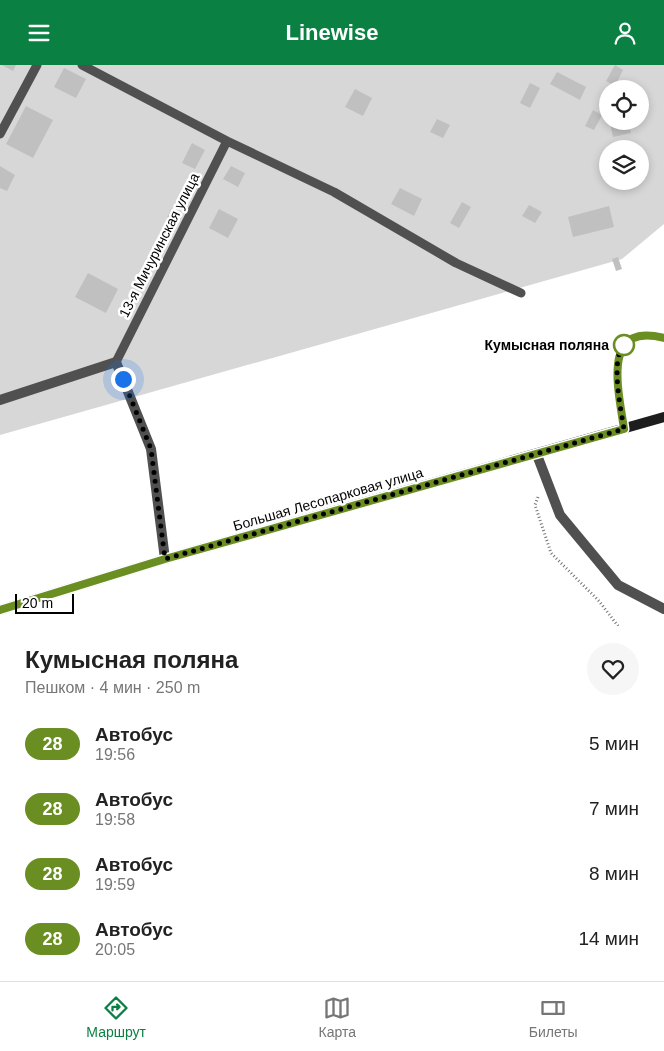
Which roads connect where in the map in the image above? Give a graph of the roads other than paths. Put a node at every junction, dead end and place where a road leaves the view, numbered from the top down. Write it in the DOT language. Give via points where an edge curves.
graph roads {
  1 [pos="37,65"];
  2 [pos="82,65"];
  3 [pos="0,134"];
  4 [pos="227,141"];
  5 [pos="521,293"];
  6 [pos="664,338"];
  7 [pos="116,362"];
  8 [pos="0,400"];
  9 [pos="664,417"];
  10 [pos="624,429"];
  11 [pos="537,455"];
  12 [pos="165,559"];
  13 [pos="664,609"];
  14 [pos="0,610"];
  1 -- 3 [label="lane"];
  2 -- 4 [label="lane"];
  4 -- 5 [label="lane" via="334,192 456,263"];
  4 -- 7 [label="lane, 13-я Мичуринская улица"];
  6 -- 10 [label="lane" via="631,338 620,349 617,368"];
  7 -- 8 [label="street"];
  7 -- 12 [label="street" via="151,449"];
  9 -- 10 [label="main road, Большая Лесопарковая улица"];
  10 -- 11 [label="main road, Большая Лесопарковая улица"];
  11 -- 12 [label="main road, Большая Лесопарковая улица"];
  11 -- 13 [label="street" via="560,515 618,585"];
  12 -- 14 [label="main road, Большая Лесопарковая улица"];
}
